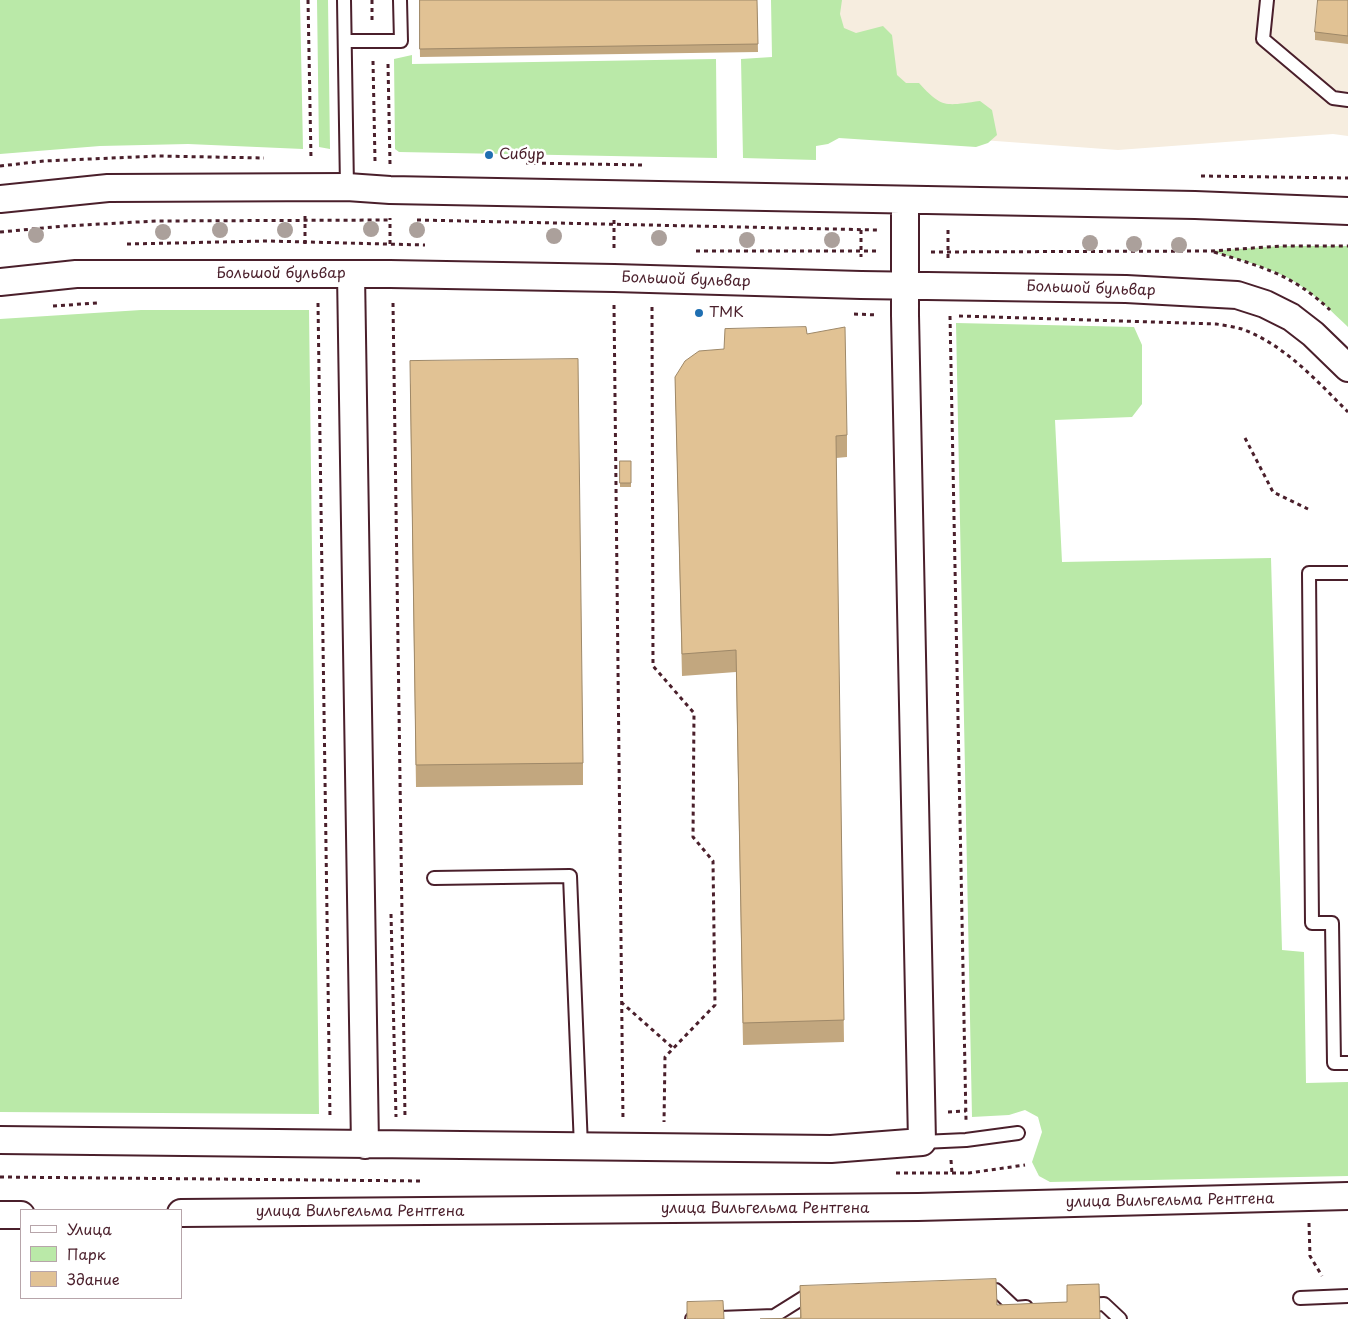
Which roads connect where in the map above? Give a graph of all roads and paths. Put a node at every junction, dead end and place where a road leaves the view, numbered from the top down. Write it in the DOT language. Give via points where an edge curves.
graph roads {
  1 [pos="308,0"];
  2 [pos="344,0"];
  3 [pos="372,0"];
  4 [pos="400,0"];
  5 [pos="1267,0"];
  6 [pos="372,15"];
  7 [pos="345,41"];
  8 [pos="388,64"];
  9 [pos="373,69"];
  10 [pos="1348,100"];
  11 [pos="311,159"];
  12 [pos="375,161"];
  13 [pos="390,161"];
  14 [pos="347,187"];
  15 [pos="0,199"];
  16 [pos="905,200"];
  17 [pos="305,205"];
  18 [pos="1348,211"];
  19 [pos="390,212"];
  20 [pos="306,220"];
  21 [pos="390,220"];
  22 [pos="399,220"];
  23 [pos="409,220"];
  24 [pos="861,230"];
  25 [pos="884,230"];
  26 [pos="948,230"];
  27 [pos="0,232"];
  28 [pos="1348,246"];
  29 [pos="305,250"];
  30 [pos="389,250"];
  31 [pos="933,252"];
  32 [pos="948,252"];
  33 [pos="862,259"];
  34 [pos="948,269"];
  35 [pos="351,274"];
  36 [pos="0,282"];
  37 [pos="906,285"];
  38 [pos="104,303"];
  39 [pos="325,303"];
  40 [pos="393,303"];
  41 [pos="311,304"];
  42 [pos="318,304"];
  43 [pos="50,306"];
  44 [pos="614,306"];
  45 [pos="652,307"];
  46 [pos="942,316"];
  47 [pos="950,316"];
  48 [pos="1348,368"];
  49 [pos="1348,412"];
  50 [pos="1245,438"];
  51 [pos="1308,510"];
  52 [pos="1348,573"];
  53 [pos="434,878"];
  54 [pos="621,1002"];
  55 [pos="673,1048"];
  56 [pos="1348,1063"];
  57 [pos="330,1121"];
  58 [pos="405,1121"];
  59 [pos="623,1125"];
  60 [pos="656,1125"];
  61 [pos="966,1127"];
  62 [pos="1018,1134"];
  63 [pos="0,1140"];
  64 [pos="922,1142"];
  65 [pos="365,1145"];
  66 [pos="581,1147"];
  67 [pos="1348,1196"];
  68 [pos="182,1213"];
  69 [pos="0,1215"];
  70 [pos="20,1215"];
  71 [pos="1308,1215"];
  72 [pos="967,1291"];
  73 [pos="825,1296"];
  74 [pos="1348,1296"];
  75 [pos="1334,1297"];
  76 [pos="1300,1298"];
  77 [pos="1074,1306"];
  78 [pos="1035,1307"];
  79 [pos="692,1319"];
  80 [pos="1120,1319"];
  1 -- 11 [label="path"];
  2 -- 7 [label="lane"];
  3 -- 6 [label="path"];
  4 -- 7 [label="lane" via="401,41"];
  5 -- 10 [label="lane" via="1263,39 1333,98"];
  7 -- 14 [label="lane"];
  8 -- 13 [label="path"];
  9 -- 12 [label="path"];
  14 -- 15 [label="street" via="108,188"];
  14 -- 16 [label="street"];
  16 -- 18 [label="street"];
  16 -- 37 [label="street"];
  17 -- 20 [label="path"];
  19 -- 21 [label="path"];
  20 -- 21 [label="path"];
  20 -- 27 [label="path" via="156,221"];
  20 -- 29 [label="path"];
  21 -- 22 [label="path"];
  21 -- 30 [label="path"];
  23 -- 24 [label="path"];
  24 -- 25 [label="path"];
  24 -- 33 [label="path"];
  26 -- 32 [label="path"];
  28 -- 32 [label="path" via="1211,251"];
  31 -- 32 [label="path"];
  32 -- 34 [label="path"];
  35 -- 36 [label="street, Большой бульвар" via="76,274"];
  35 -- 37 [label="street, Большой бульвар"];
  35 -- 65 [label="street"];
  37 -- 48 [label="street, Большой бульвар" via="1137,290 1237,296 1265,304 1291,317"];
  37 -- 64 [label="street"];
  38 -- 43 [label="path"];
  39 -- 42 [label="path"];
  40 -- 58 [label="path"];
  41 -- 42 [label="path"];
  42 -- 57 [label="path"];
  44 -- 54 [label="path"];
  45 -- 55 [label="path" via="653,666 694,713 693,837 713,861 715,1006"];
  46 -- 47 [label="path"];
  47 -- 49 [label="path" via="1216,324 1242,329 1274,345"];
  47 -- 61 [label="path"];
  50 -- 51 [label="path" via="1273,492"];
  52 -- 56 [label="lane" via="1309,574 1309,582 1312,924 1332,923 1334,1063"];
  53 -- 66 [label="lane" via="570,876"];
  54 -- 55 [label="path"];
  54 -- 59 [label="path"];
  55 -- 60 [label="path" via="665,1057 664,1125"];
  62 -- 64 [label="lane"];
  63 -- 65 [label="street"];
  64 -- 66 [label="street" via="831,1149"];
  65 -- 66 [label="street"];
  67 -- 68 [label="street, улица Вильгельма Рентгена" via="918,1207"];
  69 -- 70 [label="street"];
  71 -- 75 [label="path" via="1310,1256"];
  72 -- 78 [label="lane" via="996,1290 1015,1308"];
  73 -- 79 [label="lane" via="806,1296 774,1316"];
  74 -- 75 [label="lane"];
  75 -- 76 [label="lane"];
  77 -- 80 [label="lane" via="1104,1304"];
}
